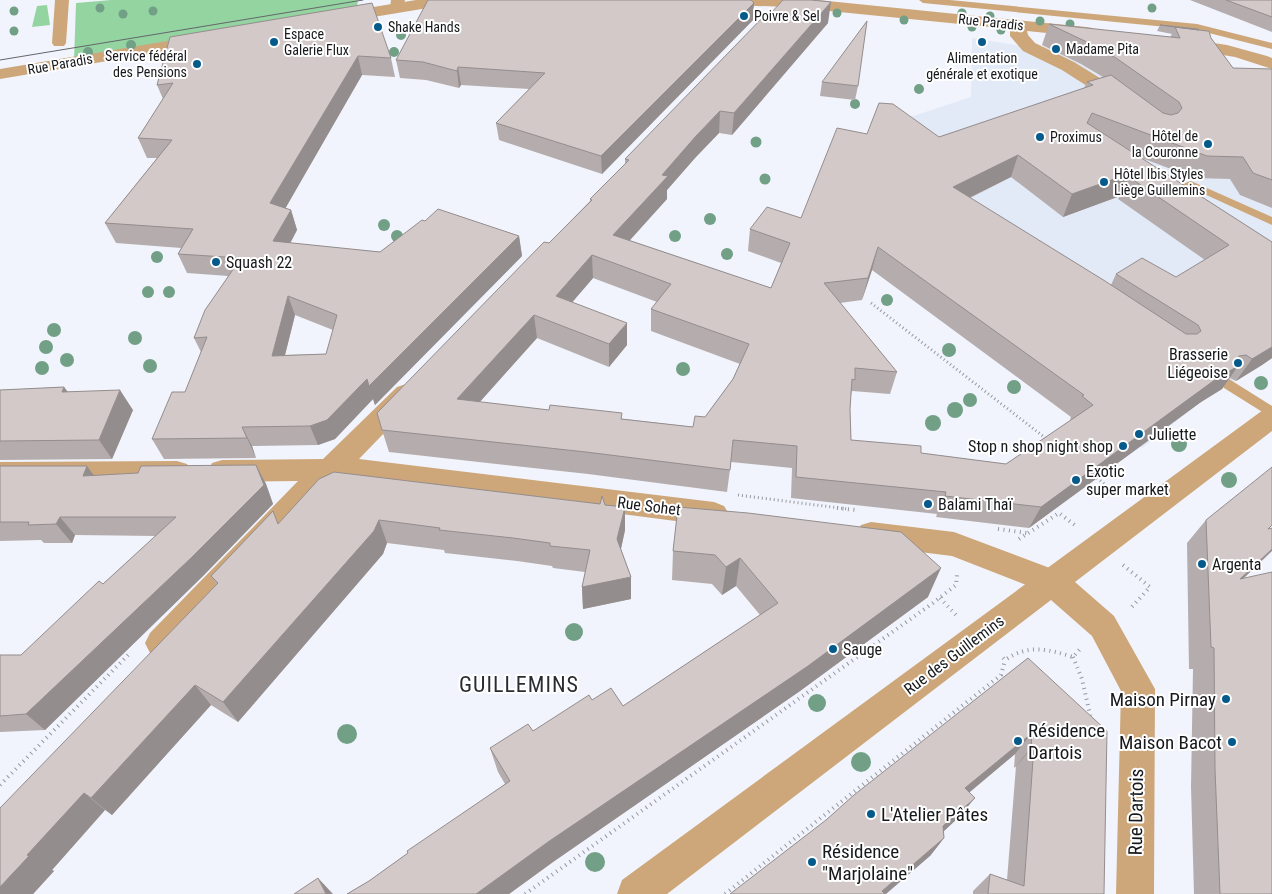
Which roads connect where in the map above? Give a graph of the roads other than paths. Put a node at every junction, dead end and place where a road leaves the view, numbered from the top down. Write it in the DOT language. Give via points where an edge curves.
graph roads {
  1 [pos="62,0"];
  2 [pos="446,0"];
  3 [pos="731,0"];
  4 [pos="923,0"];
  5 [pos="796,1"];
  6 [pos="398,4"];
  7 [pos="757,8"];
  8 [pos="319,20"];
  9 [pos="1018,25"];
  10 [pos="217,37"];
  11 [pos="1128,37"];
  12 [pos="1163,40"];
  13 [pos="59,43"];
  14 [pos="1272,46"];
  15 [pos="1272,64"];
  16 [pos="0,74"];
  17 [pos="1133,108"];
  18 [pos="1175,190"];
  19 [pos="1272,221"];
  20 [pos="426,374"];
  21 [pos="1229,384"];
  22 [pos="1272,415"];
  23 [pos="330,470"];
  24 [pos="0,473"];
  25 [pos="735,517"];
  26 [pos="844,530"];
  27 [pos="1052,582"];
  28 [pos="140,653"];
  29 [pos="636,894"];
  30 [pos="1135,894"];
  1 -- 13 [label="street"];
  2 -- 6 [label="street"];
  3 -- 7 [label="street"];
  4 -- 14 [label="lane" via="1197,27"];
  5 -- 7 [label="street" via="777,8"];
  5 -- 9 [label="street, Rue Paradis"];
  6 -- 8 [label="street"];
  9 -- 11 [label="street, Rue Paradis"];
  9 -- 17 [label="street" via="1019,36 1029,47 1068,66"];
  10 -- 16 [label="street, Rue Paradis"];
  12 -- 15 [label="street" via="1218,48"];
  18 -- 19 [label="lane" via="1191,184"];
  20 -- 23 [label="street"];
  21 -- 22 [label="lane"];
  22 -- 27 [label="street, Rue des Guillemins"];
  23 -- 24 [label="street, Rue Sohet"];
  23 -- 25 [label="street, Rue Sohet" via="368,470"];
  23 -- 28 [label="street"];
  26 -- 27 [label="street" via="954,544"];
  27 -- 29 [label="street, Rue des Guillemins"];
  27 -- 30 [label="street, Rue Dartois" via="1103,626 1138,689"];
}
